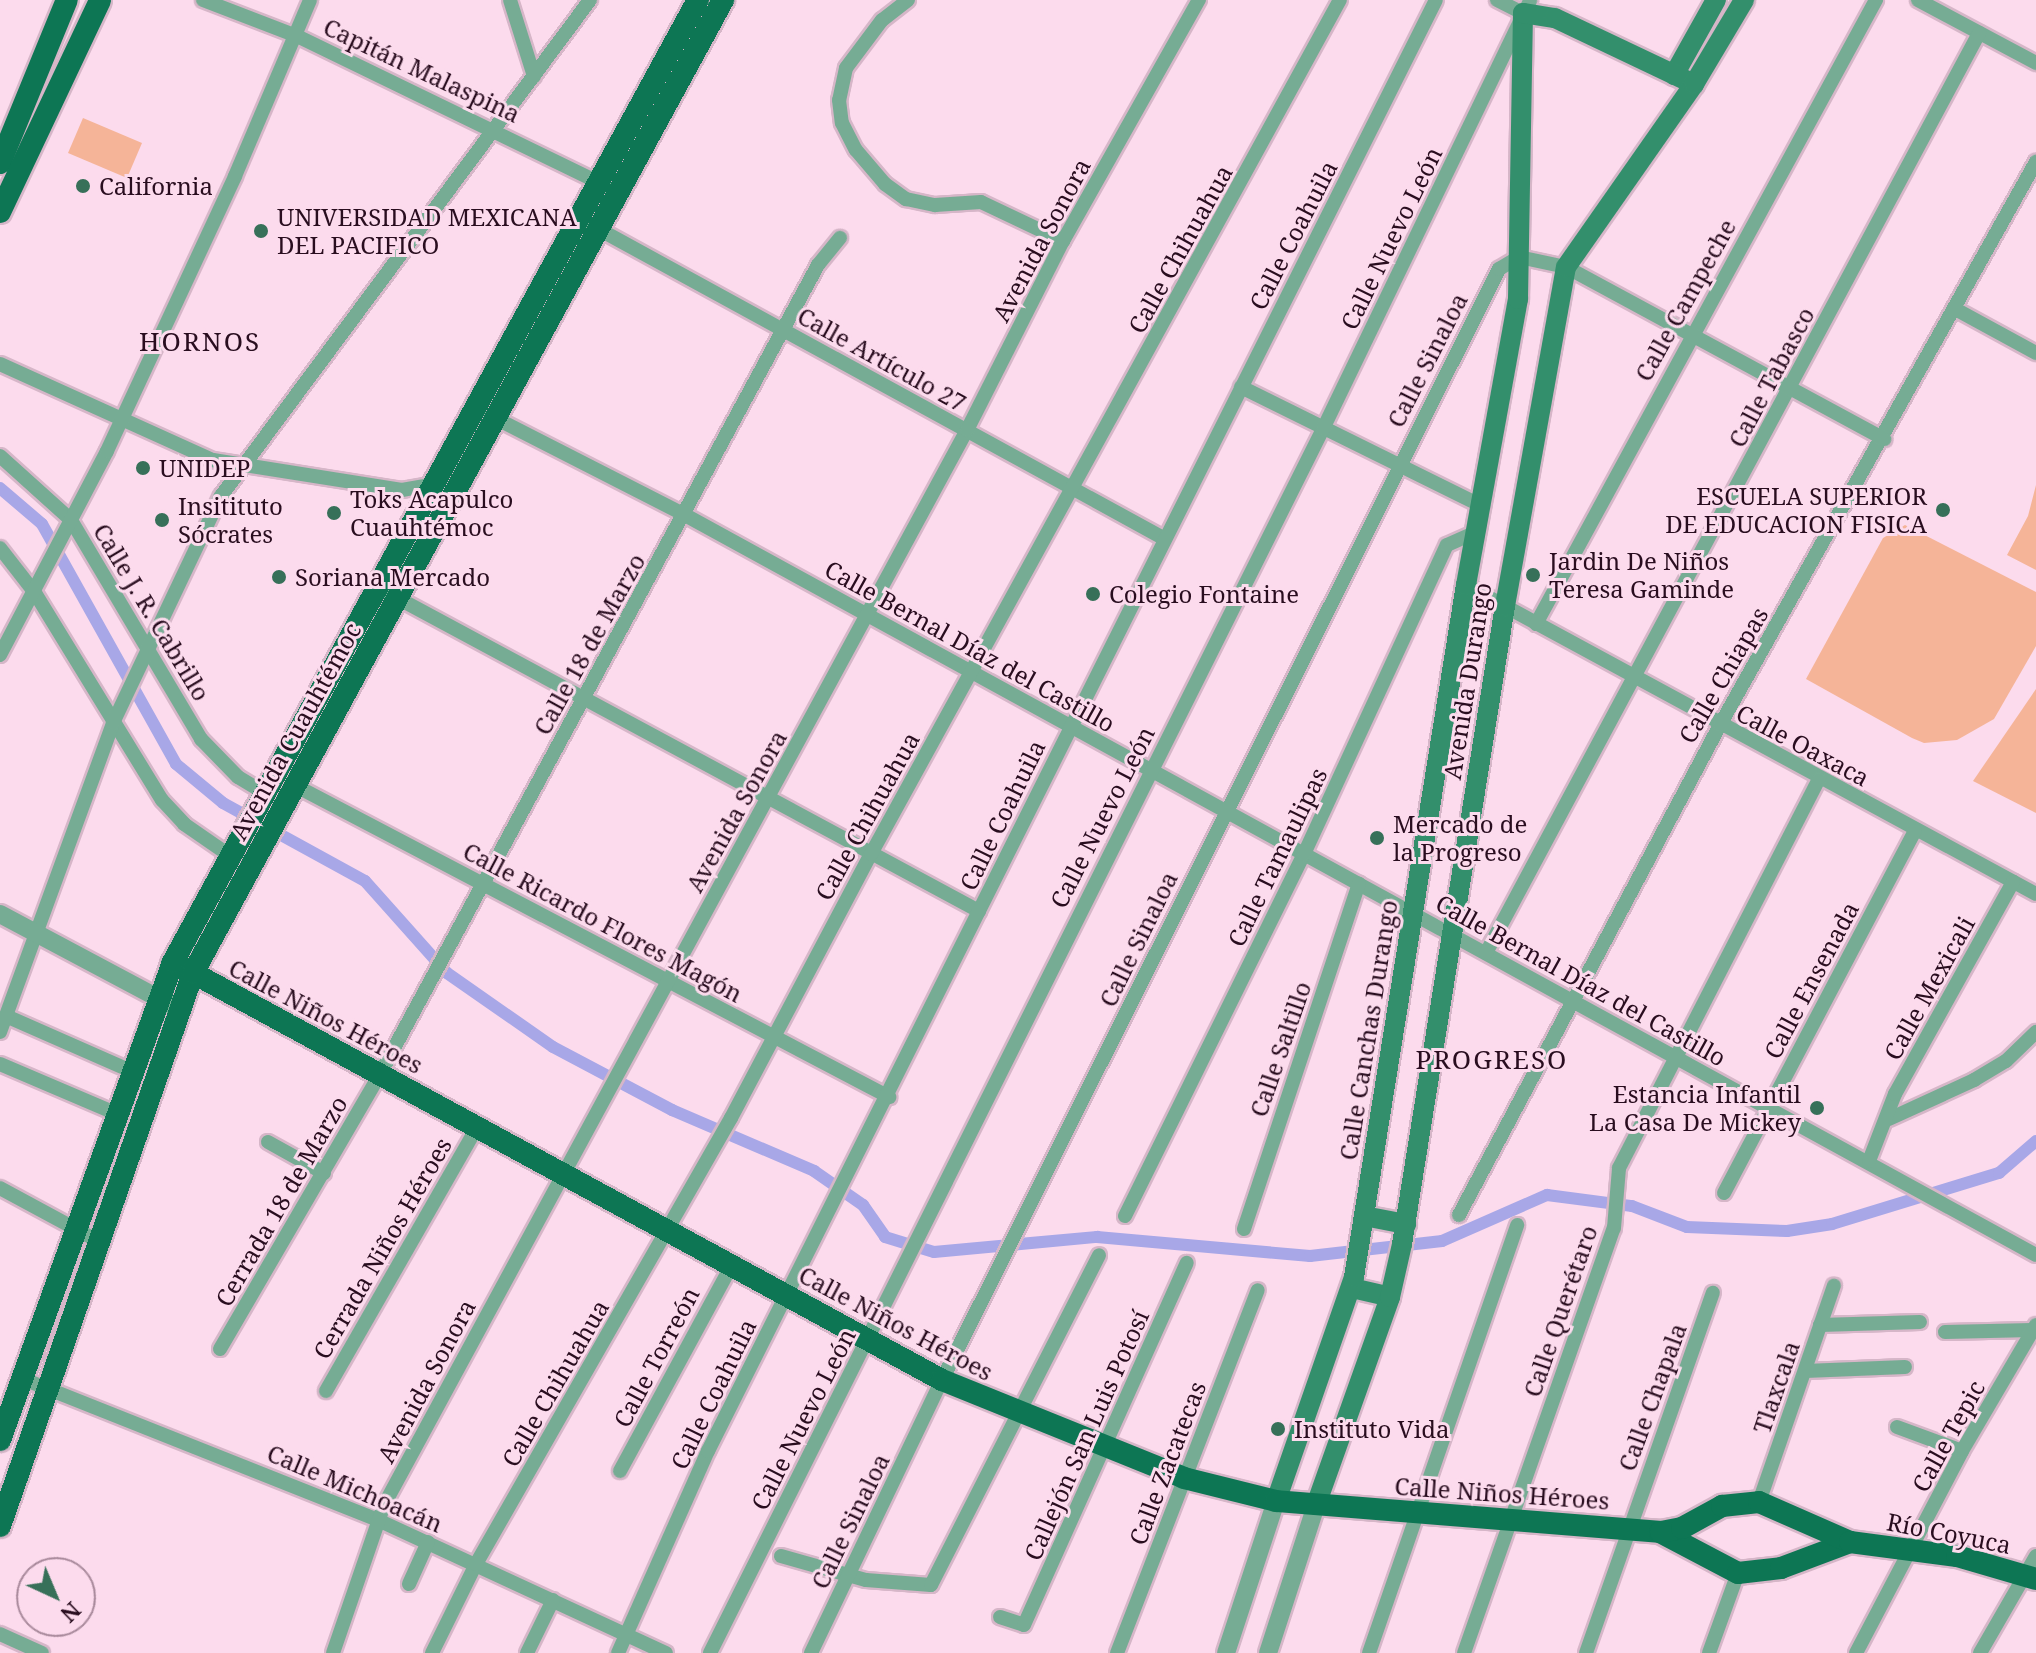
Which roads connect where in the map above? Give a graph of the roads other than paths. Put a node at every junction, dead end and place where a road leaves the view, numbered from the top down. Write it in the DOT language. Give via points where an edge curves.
graph roads {
  1 [pos="67,0"];
  2 [pos="100,0"];
  3 [pos="203,0"];
  4 [pos="310,0"];
  5 [pos="510,0"];
  6 [pos="590,0"];
  7 [pos="698,0"];
  8 [pos="723,0"];
  9 [pos="908,0"];
  10 [pos="1199,0"];
  11 [pos="1340,0"];
  12 [pos="1436,0"];
  13 [pos="1497,0"];
  14 [pos="1716,0"];
  15 [pos="1744,0"];
  16 [pos="1876,0"];
  17 [pos="1918,0"];
  18 [pos="1527,6"];
  19 [pos="1979,33"];
  20 [pos="297,36"];
  21 [pos="2036,63"];
  22 [pos="1674,75"];
  23 [pos="534,76"];
  24 [pos="1694,84"];
  25 [pos="494,127"];
  26 [pos="2036,162"];
  27 [pos="0,163"];
  28 [pos="607,187"];
  29 [pos="0,212"];
  30 [pos="588,224"];
  31 [pos="840,238"];
  32 [pos="1063,241"];
  33 [pos="1519,257"];
  34 [pos="1566,267"];
  35 [pos="1957,310"];
  36 [pos="783,329"];
  37 [pos="1692,333"];
  38 [pos="2036,353"];
  39 [pos="0,364"];
  40 [pos="1241,387"];
  41 [pos="1791,388"];
  42 [pos="467,416"];
  43 [pos="498,416"];
  44 [pos="120,420"];
  45 [pos="1323,429"];
  46 [pos="967,430"];
  47 [pos="1884,439"];
  48 [pos="0,456"];
  49 [pos="1397,466"];
  50 [pos="240,467"];
  51 [pos="431,485"];
  52 [pos="1074,487"];
  53 [pos="1482,506"];
  54 [pos="685,515"];
  55 [pos="69,523"];
  56 [pos="1478,531"];
  57 [pos="1165,539"];
  58 [pos="0,548"];
  59 [pos="1466,585"];
  60 [pos="38,586"];
  61 [pos="376,587"];
  62 [pos="398,598"];
  63 [pos="1505,606"];
  64 [pos="867,615"];
  65 [pos="1536,624"];
  66 [pos="148,643"];
  67 [pos="0,655"];
  68 [pos="972,673"];
  69 [pos="1632,677"];
  70 [pos="582,700"];
  71 [pos="115,718"];
  72 [pos="1720,725"];
  73 [pos="1071,726"];
  74 [pos="1150,770"];
  75 [pos="1819,779"];
  76 [pos="296,786"];
  77 [pos="260,797"];
  78 [pos="769,798"];
  79 [pos="1226,811"];
  80 [pos="1915,831"];
  81 [pos="871,854"];
  82 [pos="1304,854"];
  83 [pos="229,855"];
  84 [pos="2013,882"];
  85 [pos="483,884"];
  86 [pos="1359,884"];
  87 [pos="2036,894"];
  88 [pos="979,911"];
  89 [pos="1414,913"];
  90 [pos="0,914"];
  91 [pos="35,933"];
  92 [pos="1453,935"];
  93 [pos="1486,953"];
  94 [pos="173,962"];
  95 [pos="193,973"];
  96 [pos="668,980"];
  97 [pos="157,998"];
  98 [pos="1570,1000"];
  99 [pos="180,1009"];
  100 [pos="6,1016"];
  101 [pos="0,1032"];
  102 [pos="2036,1032"];
  103 [pos="775,1036"];
  104 [pos="1674,1056"];
  105 [pos="0,1064"];
  106 [pos="131,1071"];
  107 [pos="380,1074"];
  108 [pos="889,1097"];
  109 [pos="1769,1107"];
  110 [pos="115,1113"];
  111 [pos="1889,1119"];
  112 [pos="477,1127"];
  113 [pos="268,1142"];
  114 [pos="1869,1161"];
  115 [pos="324,1173"];
  116 [pos="563,1174"];
  117 [pos="0,1188"];
  118 [pos="1724,1193"];
  119 [pos="1459,1215"];
  120 [pos="1125,1216"];
  121 [pos="1364,1216"];
  122 [pos="1517,1225"];
  123 [pos="75,1226"];
  124 [pos="1244,1229"];
  125 [pos="669,1230"];
  126 [pos="1404,1234"];
  127 [pos="98,1241"];
  128 [pos="1099,1255"];
  129 [pos="2036,1255"];
  130 [pos="1187,1263"];
  131 [pos="732,1265"];
  132 [pos="1353,1282"];
  133 [pos="1834,1286"];
  134 [pos="1258,1290"];
  135 [pos="1392,1290"];
  136 [pos="1713,1293"];
  137 [pos="787,1295"];
  138 [pos="1920,1322"];
  139 [pos="1820,1325"];
  140 [pos="2035,1327"];
  141 [pos="1945,1332"];
  142 [pos="868,1339"];
  143 [pos="220,1349"];
  144 [pos="1905,1367"];
  145 [pos="1805,1371"];
  146 [pos="21,1378"];
  147 [pos="942,1380"];
  148 [pos="47,1386"];
  149 [pos="326,1391"];
  150 [pos="1021,1416"];
  151 [pos="1897,1427"];
  152 [pos="0,1440"];
  153 [pos="1104,1449"];
  154 [pos="1962,1451"];
  155 [pos="620,1471"];
  156 [pos="1184,1478"];
  157 [pos="1276,1501"];
  158 [pos="1759,1502"];
  159 [pos="1316,1505"];
  160 [pos="1417,1515"];
  161 [pos="1510,1520"];
  162 [pos="380,1521"];
  163 [pos="0,1526"];
  164 [pos="1629,1528"];
  165 [pos="1816,1529"];
  166 [pos="1692,1534"];
  167 [pos="428,1542"];
  168 [pos="1850,1542"];
  169 [pos="1913,1548"];
  170 [pos="1815,1552"];
  171 [pos="781,1556"];
  172 [pos="476,1564"];
  173 [pos="2032,1570"];
  174 [pos="1738,1573"];
  175 [pos="849,1576"];
  176 [pos="409,1584"];
  177 [pos="553,1600"];
  178 [pos="1000,1617"];
  179 [pos="0,1634"];
  180 [pos="626,1635"];
  181 [pos="42,1653"];
  182 [pos="333,1653"];
  183 [pos="432,1653"];
  184 [pos="527,1653"];
  185 [pos="618,1653"];
  186 [pos="666,1653"];
  187 [pos="710,1653"];
  188 [pos="811,1653"];
  189 [pos="1117,1653"];
  190 [pos="1226,1653"];
  191 [pos="1268,1653"];
  192 [pos="1369,1653"];
  193 [pos="1464,1653"];
  194 [pos="1586,1653"];
  195 [pos="1709,1653"];
  196 [pos="1856,1653"];
  197 [pos="1980,1653"];
  1 -- 27 [label="main road"];
  2 -- 29 [label="main road"];
  3 -- 20 [label="street, Capitán Malaspina"];
  4 -- 20 [label="street"];
  5 -- 23 [label="street"];
  6 -- 23 [label="street"];
  7 -- 28 [label="main road, Avenida Cuauhtémoc"];
  8 -- 28 [label="main road, Avenida Cuauhtémoc"];
  9 -- 32 [label="street" via="882,20 846,68 839,100 842,123 856,150 906,199 935,205 981,202"];
  10 -- 32 [label="street, Avenida Sonora"];
  11 -- 52 [label="street, Calle Chihuahua"];
  12 -- 40 [label="street, Calle Coahuila"];
  13 -- 18 [label="street"];
  14 -- 22 [label="main road"];
  15 -- 24 [label="main road, Avenida Durango"];
  16 -- 37 [label="street, Calle Campeche"];
  17 -- 19 [label="street"];
  18 -- 22 [label="main road"];
  18 -- 33 [label="main road"];
  18 -- 45 [label="street, Calle Nuevo León"];
  19 -- 21 [label="street"];
  19 -- 41 [label="street, Calle Tabasco"];
  20 -- 25 [label="street, Capitán Malaspina"];
  20 -- 44 [label="street"];
  22 -- 24 [label="main road"];
  23 -- 25 [label="street"];
  24 -- 34 [label="main road, Avenida Durango"];
  25 -- 28 [label="street, Capitán Malaspina"];
  25 -- 50 [label="street"];
  26 -- 35 [label="street, Calle Chiapas"];
  28 -- 30 [label="main road, Avenida Cuauhtémoc"];
  30 -- 36 [label="street, Calle Artículo 27"];
  30 -- 42 [label="main road, Avenida Cuauhtémoc"];
  30 -- 43 [label="main road, Avenida Cuauhtémoc"];
  31 -- 36 [label="street, Calle 18 de Marzo" via="818,265"];
  32 -- 46 [label="street, Avenida Sonora"];
  33 -- 34 [label="street"];
  33 -- 49 [label="street, Calle Sinaloa" via="1499,269"];
  33 -- 53 [label="main road, Calle Canchas Durango" via="1518,299"];
  34 -- 37 [label="street"];
  34 -- 63 [label="main road, Avenida Durango"];
  35 -- 38 [label="street"];
  35 -- 47 [label="street, Calle Chiapas"];
  36 -- 46 [label="street, Calle Artículo 27"];
  36 -- 54 [label="street, Calle 18 de Marzo"];
  37 -- 41 [label="street"];
  37 -- 65 [label="street, Calle Campeche"];
  39 -- 44 [label="street"];
  40 -- 45 [label="street"];
  40 -- 57 [label="street, Calle Coahuila"];
  41 -- 47 [label="street"];
  41 -- 69 [label="street, Calle Tabasco"];
  42 -- 43 [label="street, Calle Bernal Díaz del Castillo"];
  42 -- 51 [label="main road, Avenida Cuauhtémoc"];
  43 -- 54 [label="street, Calle Bernal Díaz del Castillo"];
  43 -- 62 [label="main road, Avenida Cuauhtémoc"];
  44 -- 50 [label="street" via="190,452"];
  44 -- 55 [label="street"];
  45 -- 49 [label="street"];
  45 -- 74 [label="street, Calle Nuevo León"];
  46 -- 52 [label="street, Calle Artículo 27"];
  46 -- 64 [label="street, Avenida Sonora"];
  47 -- 72 [label="street, Calle Chiapas"];
  48 -- 55 [label="street, Calle J. R. Cabrillo"];
  49 -- 53 [label="street"];
  49 -- 79 [label="street, Calle Sinaloa"];
  50 -- 51 [label="street" via="402,490"];
  50 -- 66 [label="street"];
  51 -- 61 [label="main road, Avenida Cuauhtémoc"];
  52 -- 57 [label="street, Calle Artículo 27"];
  52 -- 68 [label="street, Calle Chihuahua"];
  53 -- 56 [label="main road, Calle Canchas Durango"];
  54 -- 64 [label="street, Calle Bernal Díaz del Castillo"];
  54 -- 70 [label="street, Calle 18 de Marzo"];
  55 -- 60 [label="street"];
  55 -- 66 [label="street, Calle J. R. Cabrillo"];
  56 -- 59 [label="main road, Calle Canchas Durango"];
  56 -- 82 [label="street, Calle Tamaulipas" via="1447,545"];
  57 -- 73 [label="street, Calle Coahuila"];
  58 -- 60 [label="street"];
  59 -- 63 [label="street, Calle Oaxaca"];
  59 -- 89 [label="main road, Calle Canchas Durango"];
  60 -- 67 [label="street"];
  60 -- 71 [label="street"];
  61 -- 62 [label="street"];
  61 -- 77 [label="main road, Avenida Cuauhtémoc"];
  62 -- 70 [label="street"];
  62 -- 76 [label="main road, Avenida Cuauhtémoc"];
  63 -- 65 [label="street, Calle Oaxaca"];
  63 -- 92 [label="main road, Avenida Durango"];
  64 -- 68 [label="street, Calle Bernal Díaz del Castillo"];
  64 -- 78 [label="street, Avenida Sonora"];
  65 -- 69 [label="street, Calle Oaxaca"];
  66 -- 71 [label="street"];
  66 -- 77 [label="street, Calle J. R. Cabrillo" via="201,739"];
  68 -- 73 [label="street, Calle Bernal Díaz del Castillo"];
  68 -- 81 [label="street, Calle Chihuahua"];
  69 -- 72 [label="street, Calle Oaxaca"];
  69 -- 93 [label="street, Calle Tabasco"];
  70 -- 78 [label="street"];
  70 -- 85 [label="street, Calle 18 de Marzo"];
  71 -- 83 [label="street" via="162,800 184,824"];
  71 -- 91 [label="street"];
  72 -- 75 [label="street, Calle Oaxaca"];
  72 -- 98 [label="street, Calle Chiapas"];
  73 -- 74 [label="street, Calle Bernal Díaz del Castillo"];
  73 -- 88 [label="street, Calle Coahuila"];
  74 -- 79 [label="street, Calle Bernal Díaz del Castillo"];
  74 -- 142 [label="street, Calle Nuevo León"];
  75 -- 80 [label="street, Calle Oaxaca"];
  75 -- 104 [label="street, Calle Querétaro"];
  76 -- 85 [label="street, Calle Ricardo Flores Magón"];
  76 -- 95 [label="main road, Avenida Cuauhtémoc"];
  77 -- 83 [label="main road, Avenida Cuauhtémoc"];
  78 -- 81 [label="street"];
  78 -- 96 [label="street, Avenida Sonora"];
  79 -- 82 [label="street, Calle Bernal Díaz del Castillo"];
  79 -- 147 [label="street, Calle Sinaloa"];
  80 -- 84 [label="street, Calle Oaxaca"];
  80 -- 109 [label="street, Calle Ensenada"];
  81 -- 88 [label="street"];
  81 -- 103 [label="street, Calle Chihuahua"];
  82 -- 86 [label="street, Calle Bernal Díaz del Castillo"];
  82 -- 120 [label="street, Calle Tamaulipas"];
  83 -- 94 [label="main road, Avenida Cuauhtémoc"];
  84 -- 87 [label="street, Calle Oaxaca"];
  84 -- 111 [label="street, Calle Mexicali" via="1895,1094"];
  85 -- 96 [label="street, Calle Ricardo Flores Magón"];
  85 -- 107 [label="street, Calle 18 de Marzo"];
  86 -- 89 [label="street, Calle Bernal Díaz del Castillo"];
  86 -- 124 [label="street, Calle Saltillo"];
  88 -- 108 [label="street, Calle Coahuila"];
  89 -- 92 [label="street, Calle Bernal Díaz del Castillo"];
  89 -- 121 [label="main road, Calle Canchas Durango"];
  90 -- 91 [label="street"];
  91 -- 97 [label="street"];
  91 -- 100 [label="street"];
  92 -- 93 [label="street, Calle Bernal Díaz del Castillo"];
  92 -- 126 [label="main road, Avenida Durango"];
  93 -- 98 [label="street, Calle Bernal Díaz del Castillo"];
  94 -- 95 [label="main road, Calle Niños Héroes"];
  94 -- 97 [label="main road, Avenida Cuauhtémoc"];
  95 -- 99 [label="main road, Avenida Cuauhtémoc"];
  95 -- 107 [label="main road, Calle Niños Héroes"];
  96 -- 103 [label="street, Calle Ricardo Flores Magón"];
  96 -- 116 [label="street, Avenida Sonora"];
  97 -- 99 [label="street"];
  97 -- 106 [label="main road, Avenida Cuauhtémoc"];
  98 -- 104 [label="street, Calle Bernal Díaz del Castillo"];
  98 -- 119 [label="street, Calle Chiapas"];
  99 -- 127 [label="main road, Avenida Cuauhtémoc"];
  100 -- 101 [label="street"];
  100 -- 106 [label="street"];
  102 -- 111 [label="street" via="1995,1067"];
  103 -- 108 [label="street, Calle Ricardo Flores Magón"];
  103 -- 125 [label="street, Calle Chihuahua"];
  104 -- 109 [label="street, Calle Bernal Díaz del Castillo"];
  104 -- 161 [label="street, Calle Querétaro" via="1617,1184 1617,1214"];
  105 -- 110 [label="street"];
  106 -- 110 [label="main road, Avenida Cuauhtémoc"];
  107 -- 112 [label="main road, Calle Niños Héroes"];
  107 -- 115 [label="street, Cerrada 18 de Marzo"];
  108 -- 137 [label="street, Calle Coahuila"];
  109 -- 114 [label="street, Calle Bernal Díaz del Castillo"];
  109 -- 118 [label="street, Calle Ensenada"];
  110 -- 123 [label="main road, Avenida Cuauhtémoc"];
  111 -- 114 [label="street, Calle Mexicali"];
  112 -- 116 [label="main road, Calle Niños Héroes"];
  112 -- 149 [label="street, Cerrada Niños Héroes"];
  113 -- 115 [label="street"];
  114 -- 129 [label="street, Calle Bernal Díaz del Castillo"];
  115 -- 143 [label="street, Cerrada 18 de Marzo"];
  116 -- 125 [label="main road, Calle Niños Héroes"];
  116 -- 162 [label="street, Avenida Sonora"];
  117 -- 123 [label="street"];
  121 -- 126 [label="main road"];
  121 -- 132 [label="main road, Calle Canchas Durango"];
  122 -- 160 [label="street"];
  123 -- 127 [label="street"];
  123 -- 146 [label="main road, Avenida Cuauhtémoc"];
  125 -- 131 [label="main road, Calle Niños Héroes"];
  125 -- 172 [label="street, Calle Chihuahua"];
  126 -- 135 [label="main road, Avenida Durango"];
  127 -- 148 [label="main road, Avenida Cuauhtémoc"];
  128 -- 150 [label="street"];
  130 -- 153 [label="street, Callejón San Luis Potosí"];
  131 -- 137 [label="main road, Calle Niños Héroes"];
  131 -- 155 [label="street, Calle Torreón"];
  132 -- 135 [label="main road"];
  132 -- 157 [label="main road, Calle Canchas Durango"];
  133 -- 139 [label="street, Tlaxcala"];
  134 -- 156 [label="street, Calle Zacatecas"];
  135 -- 159 [label="main road, Avenida Durango"];
  136 -- 164 [label="street, Calle Chapala"];
  137 -- 142 [label="main road, Calle Niños Héroes"];
  137 -- 180 [label="street, Calle Coahuila" via="708,1451"];
  138 -- 139 [label="street"];
  139 -- 145 [label="street, Tlaxcala"];
  140 -- 141 [label="street"];
  140 -- 154 [label="street, Calle Tepic"];
  142 -- 147 [label="main road, Calle Niños Héroes"];
  142 -- 187 [label="street, Calle Nuevo León"];
  144 -- 145 [label="street"];
  145 -- 158 [label="street, Tlaxcala"];
  146 -- 148 [label="street, Calle Michoacán"];
  146 -- 152 [label="main road, Avenida Cuauhtémoc"];
  147 -- 150 [label="main road, Calle Niños Héroes"];
  147 -- 175 [label="street, Calle Sinaloa"];
  148 -- 162 [label="street, Calle Michoacán"];
  148 -- 163 [label="main road, Avenida Cuauhtémoc"];
  150 -- 153 [label="main road, Calle Niños Héroes"];
  150 -- 175 [label="street" via="931,1585"];
  151 -- 154 [label="street"];
  153 -- 156 [label="main road, Calle Niños Héroes"];
  153 -- 178 [label="street, Callejón San Luis Potosí" via="1024,1625"];
  154 -- 169 [label="street, Calle Tepic"];
  156 -- 157 [label="main road, Calle Niños Héroes"];
  156 -- 189 [label="street, Calle Zacatecas"];
  157 -- 159 [label="main road, Calle Niños Héroes"];
  157 -- 190 [label="street, Calle Canchas Durango"];
  158 -- 165 [label="main road"];
  158 -- 166 [label="main road" via="1722,1506"];
  159 -- 160 [label="main road, Calle Niños Héroes"];
  159 -- 191 [label="street"];
  160 -- 161 [label="main road, Calle Niños Héroes"];
  160 -- 192 [label="street"];
  161 -- 164 [label="main road, Calle Niños Héroes"];
  161 -- 193 [label="street, Calle Querétaro"];
  162 -- 167 [label="street, Calle Michoacán"];
  162 -- 182 [label="street, Avenida Sonora"];
  164 -- 166 [label="main road, Calle Niños Héroes"];
  164 -- 194 [label="street, Calle Chapala"];
  165 -- 168 [label="main road, Río Coyuca"];
  165 -- 170 [label="main road"];
  166 -- 174 [label="main road, Calle Niños Héroes"];
  167 -- 172 [label="street, Calle Michoacán"];
  167 -- 176 [label="street"];
  168 -- 169 [label="main road, Río Coyuca"];
  168 -- 170 [label="main road, Río Coyuca"];
  169 -- 173 [label="main road, Río Coyuca"];
  169 -- 196 [label="street, Calle Tepic"];
  170 -- 174 [label="main road" via="1781,1568"];
  171 -- 175 [label="street"];
  172 -- 177 [label="street, Calle Michoacán"];
  172 -- 183 [label="street, Calle Chihuahua"];
  173 -- 197 [label="street"];
  174 -- 195 [label="street"];
  175 -- 188 [label="street, Calle Sinaloa"];
  177 -- 180 [label="street, Calle Michoacán"];
  177 -- 184 [label="street"];
  179 -- 181 [label="street"];
  180 -- 185 [label="street, Calle Coahuila"];
  180 -- 186 [label="street, Calle Michoacán"];
}
